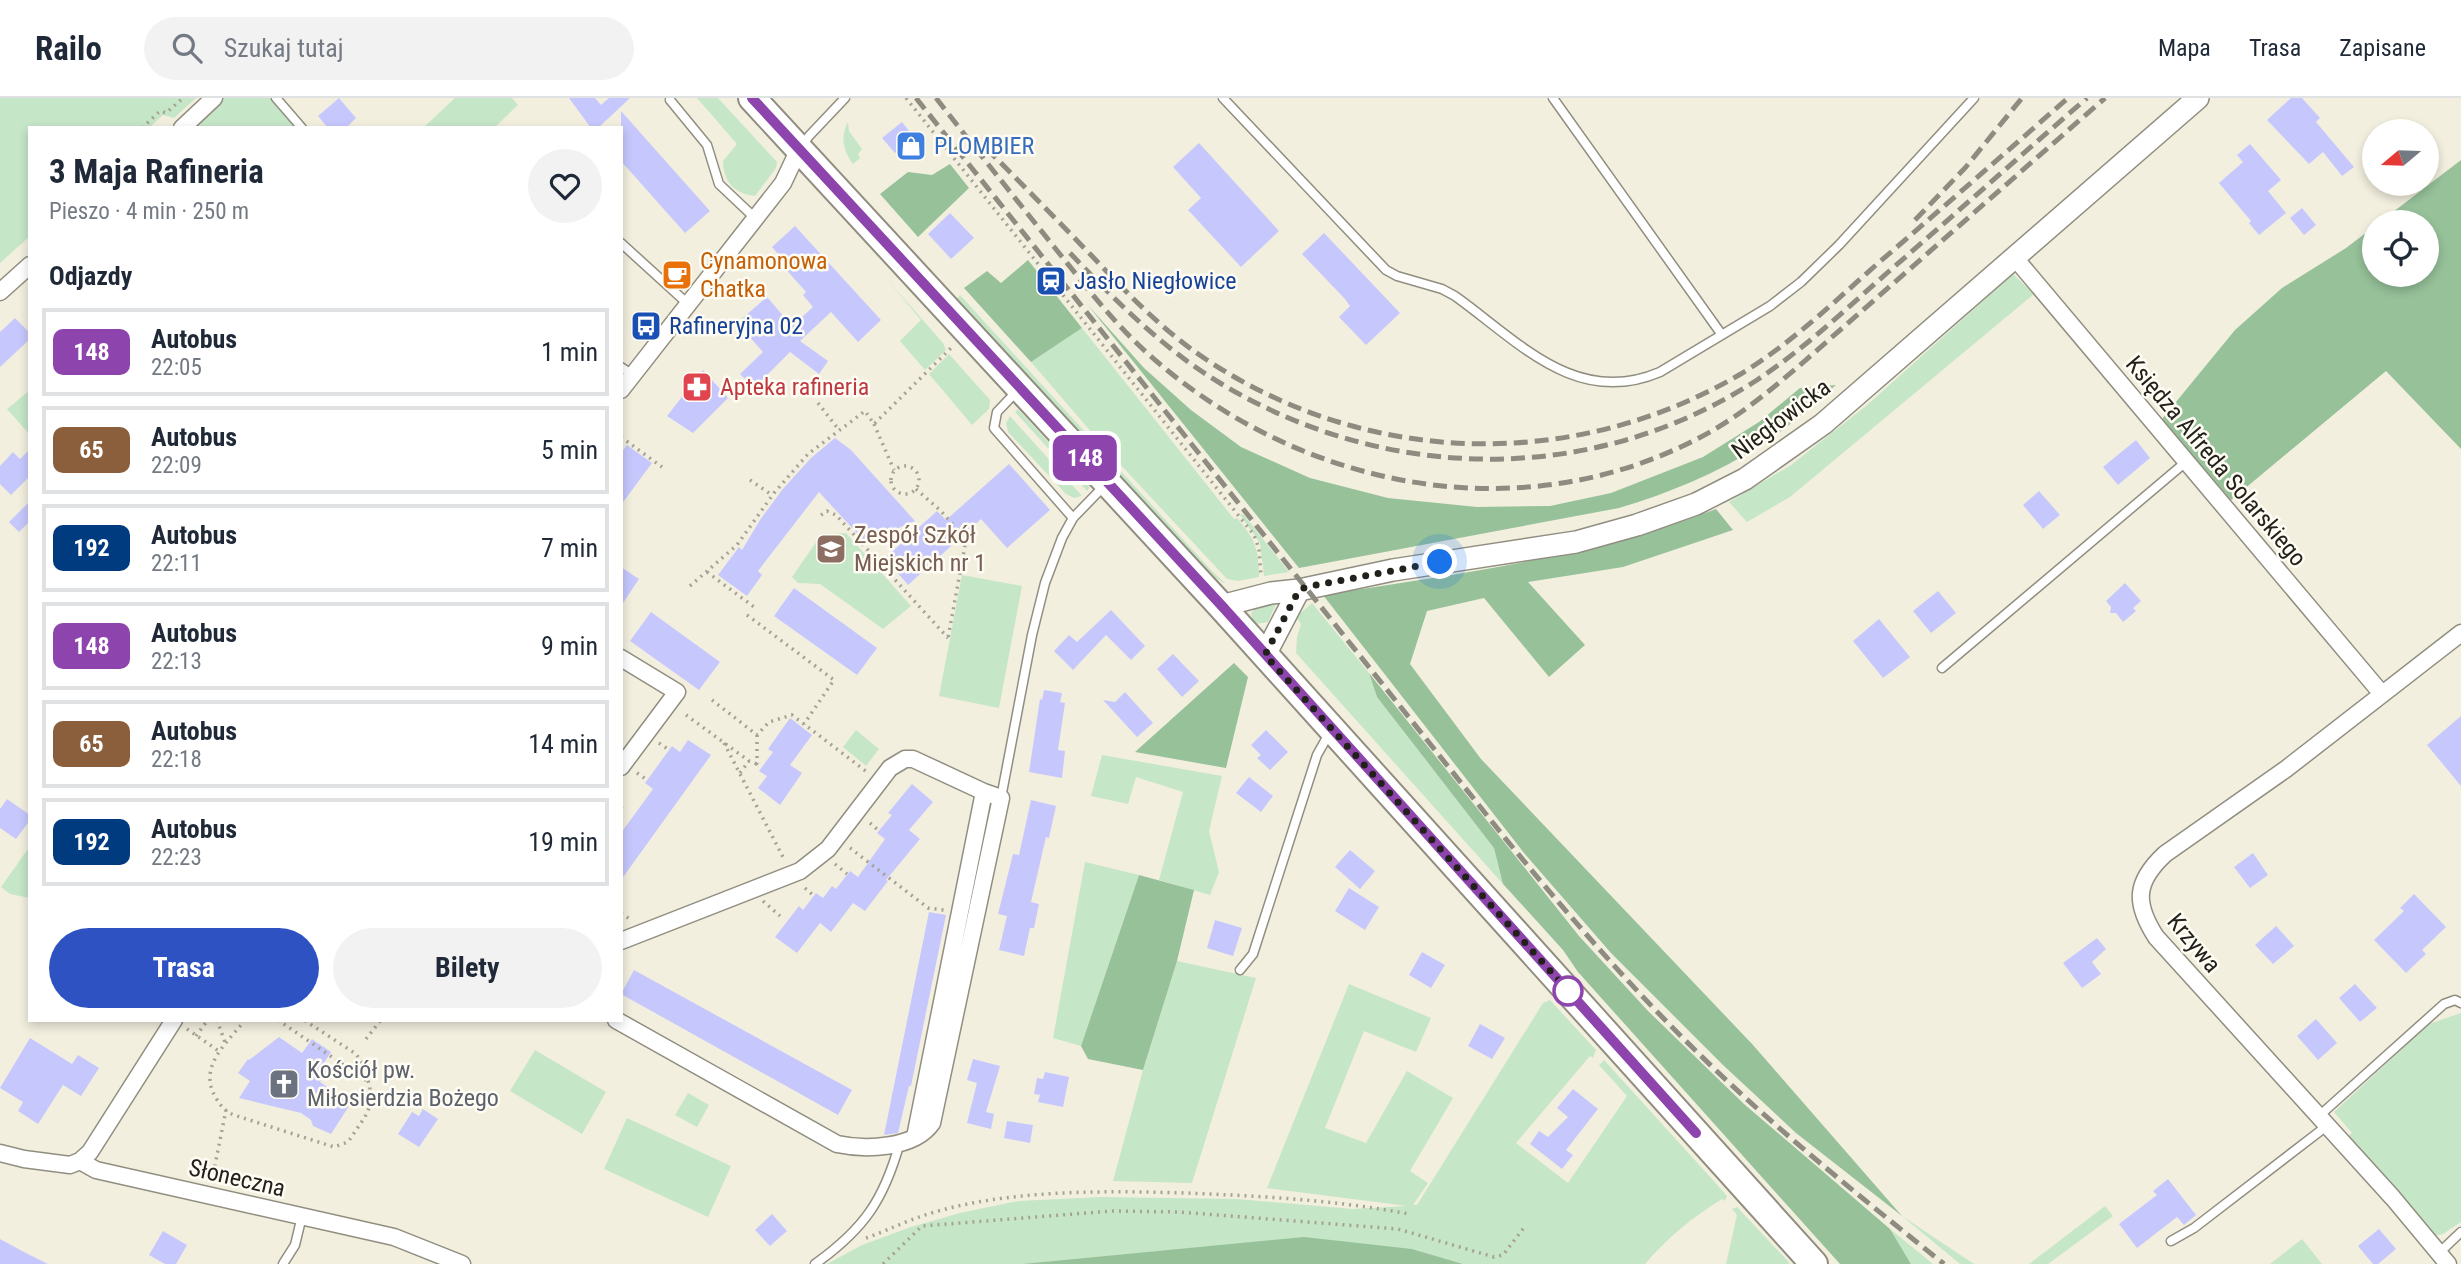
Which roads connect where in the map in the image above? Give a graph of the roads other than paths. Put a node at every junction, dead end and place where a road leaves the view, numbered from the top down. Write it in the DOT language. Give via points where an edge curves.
graph roads {
  1 [pos="215,98"];
  2 [pos="276,98"];
  3 [pos="752,98"];
  4 [pos="845,98"];
  5 [pos="1223,98"];
  6 [pos="1553,98"];
  7 [pos="1974,98"];
  8 [pos="2198,98"];
  9 [pos="670,100"];
  10 [pos="184,126"];
  11 [pos="300,126"];
  12 [pos="799,149"];
  13 [pos="755,218"];
  14 [pos="623,245"];
  15 [pos="2015,258"];
  16 [pos="28,267"];
  17 [pos="0,292"];
  18 [pos="688,304"];
  19 [pos="1722,335"];
  20 [pos="627,371"];
  21 [pos="1021,388"];
  22 [pos="2187,461"];
  23 [pos="1108,483"];
  24 [pos="1073,518"];
  25 [pos="1299,590"];
  26 [pos="1222,606"];
  27 [pos="2461,633"];
  28 [pos="1265,655"];
  29 [pos="623,659"];
  30 [pos="1942,668"];
  31 [pos="2382,694"];
  32 [pos="1331,730"];
  33 [pos="623,763"];
  34 [pos="984,792"];
  35 [pos="1001,798"];
  36 [pos="623,940"];
  37 [pos="1240,970"];
  38 [pos="2461,1003"];
  39 [pos="173,1022"];
  40 [pos="620,1022"];
  41 [pos="2323,1121"];
  42 [pos="908,1140"];
  43 [pos="0,1153"];
  44 [pos="80,1161"];
  45 [pos="302,1216"];
  46 [pos="2461,1233"];
  47 [pos="2171,1241"];
  48 [pos="2443,1259"];
  49 [pos="283,1264"];
  50 [pos="463,1264"];
  51 [pos="815,1264"];
  52 [pos="1814,1264"];
  1 -- 10 [label="street"];
  2 -- 11 [label="lane"];
  3 -- 12 [label="main road"];
  4 -- 12 [label="lane"];
  5 -- 19 [label="lane" via="1386,270 1455,296 1551,367 1587,379 1643,379"];
  6 -- 19 [label="lane"];
  7 -- 19 [label="lane" via="1801,282"];
  8 -- 15 [label="street, Niegłowicka"];
  9 -- 13 [label="lane" via="707,145 719,184"];
  12 -- 13 [label="street" via="788,175"];
  12 -- 21 [label="main road"];
  13 -- 18 [label="street"];
  14 -- 18 [label="lane"];
  15 -- 22 [label="street, Księdza Alfreda Solarskiego"];
  15 -- 25 [label="street, Niegłowicka" via="1823,425 1745,479 1696,505 1576,542 1393,569"];
  16 -- 17 [label="street"];
  18 -- 20 [label="street"];
  21 -- 23 [label="main road"];
  21 -- 24 [label="lane" via="997,412 994,428"];
  22 -- 30 [label="lane"];
  22 -- 31 [label="street, Księdza Alfreda Solarskiego"];
  23 -- 24 [label="lane"];
  23 -- 26 [label="main road"];
  24 -- 35 [label="lane" via="1038,610"];
  25 -- 26 [label="street, Niegłowicka"];
  25 -- 28 [label="street"];
  26 -- 28 [label="main road"];
  27 -- 31 [label="street, Krzywa"];
  28 -- 32 [label="main road"];
  29 -- 33 [label="street" via="677,692"];
  31 -- 41 [label="street, Krzywa" via="2165,854 2150,870 2140,892 2141,909 2156,937"];
  32 -- 37 [label="lane" via="1317,755 1254,954"];
  32 -- 52 [label="main road"];
  34 -- 35 [label="street"];
  34 -- 36 [label="street" via="909,758 895,764 828,849 800,871"];
  34 -- 42 [label="street"];
  35 -- 42 [label="street" via="932,1123"];
  38 -- 41 [label="lane" via="2444,1004"];
  39 -- 44 [label="street"];
  40 -- 42 [label="street" via="837,1144 868,1146"];
  41 -- 47 [label="lane" via="2194,1228"];
  41 -- 48 [label="street, Krzywa"];
  42 -- 51 [label="lane" via="862,1224"];
  43 -- 44 [label="street, Słoneczna" via="64,1165"];
  44 -- 45 [label="street, Słoneczna" via="96,1170"];
  45 -- 49 [label="lane" via="295,1245"];
  45 -- 50 [label="street, Słoneczna" via="394,1237"];
  46 -- 48 [label="lane"];
}
